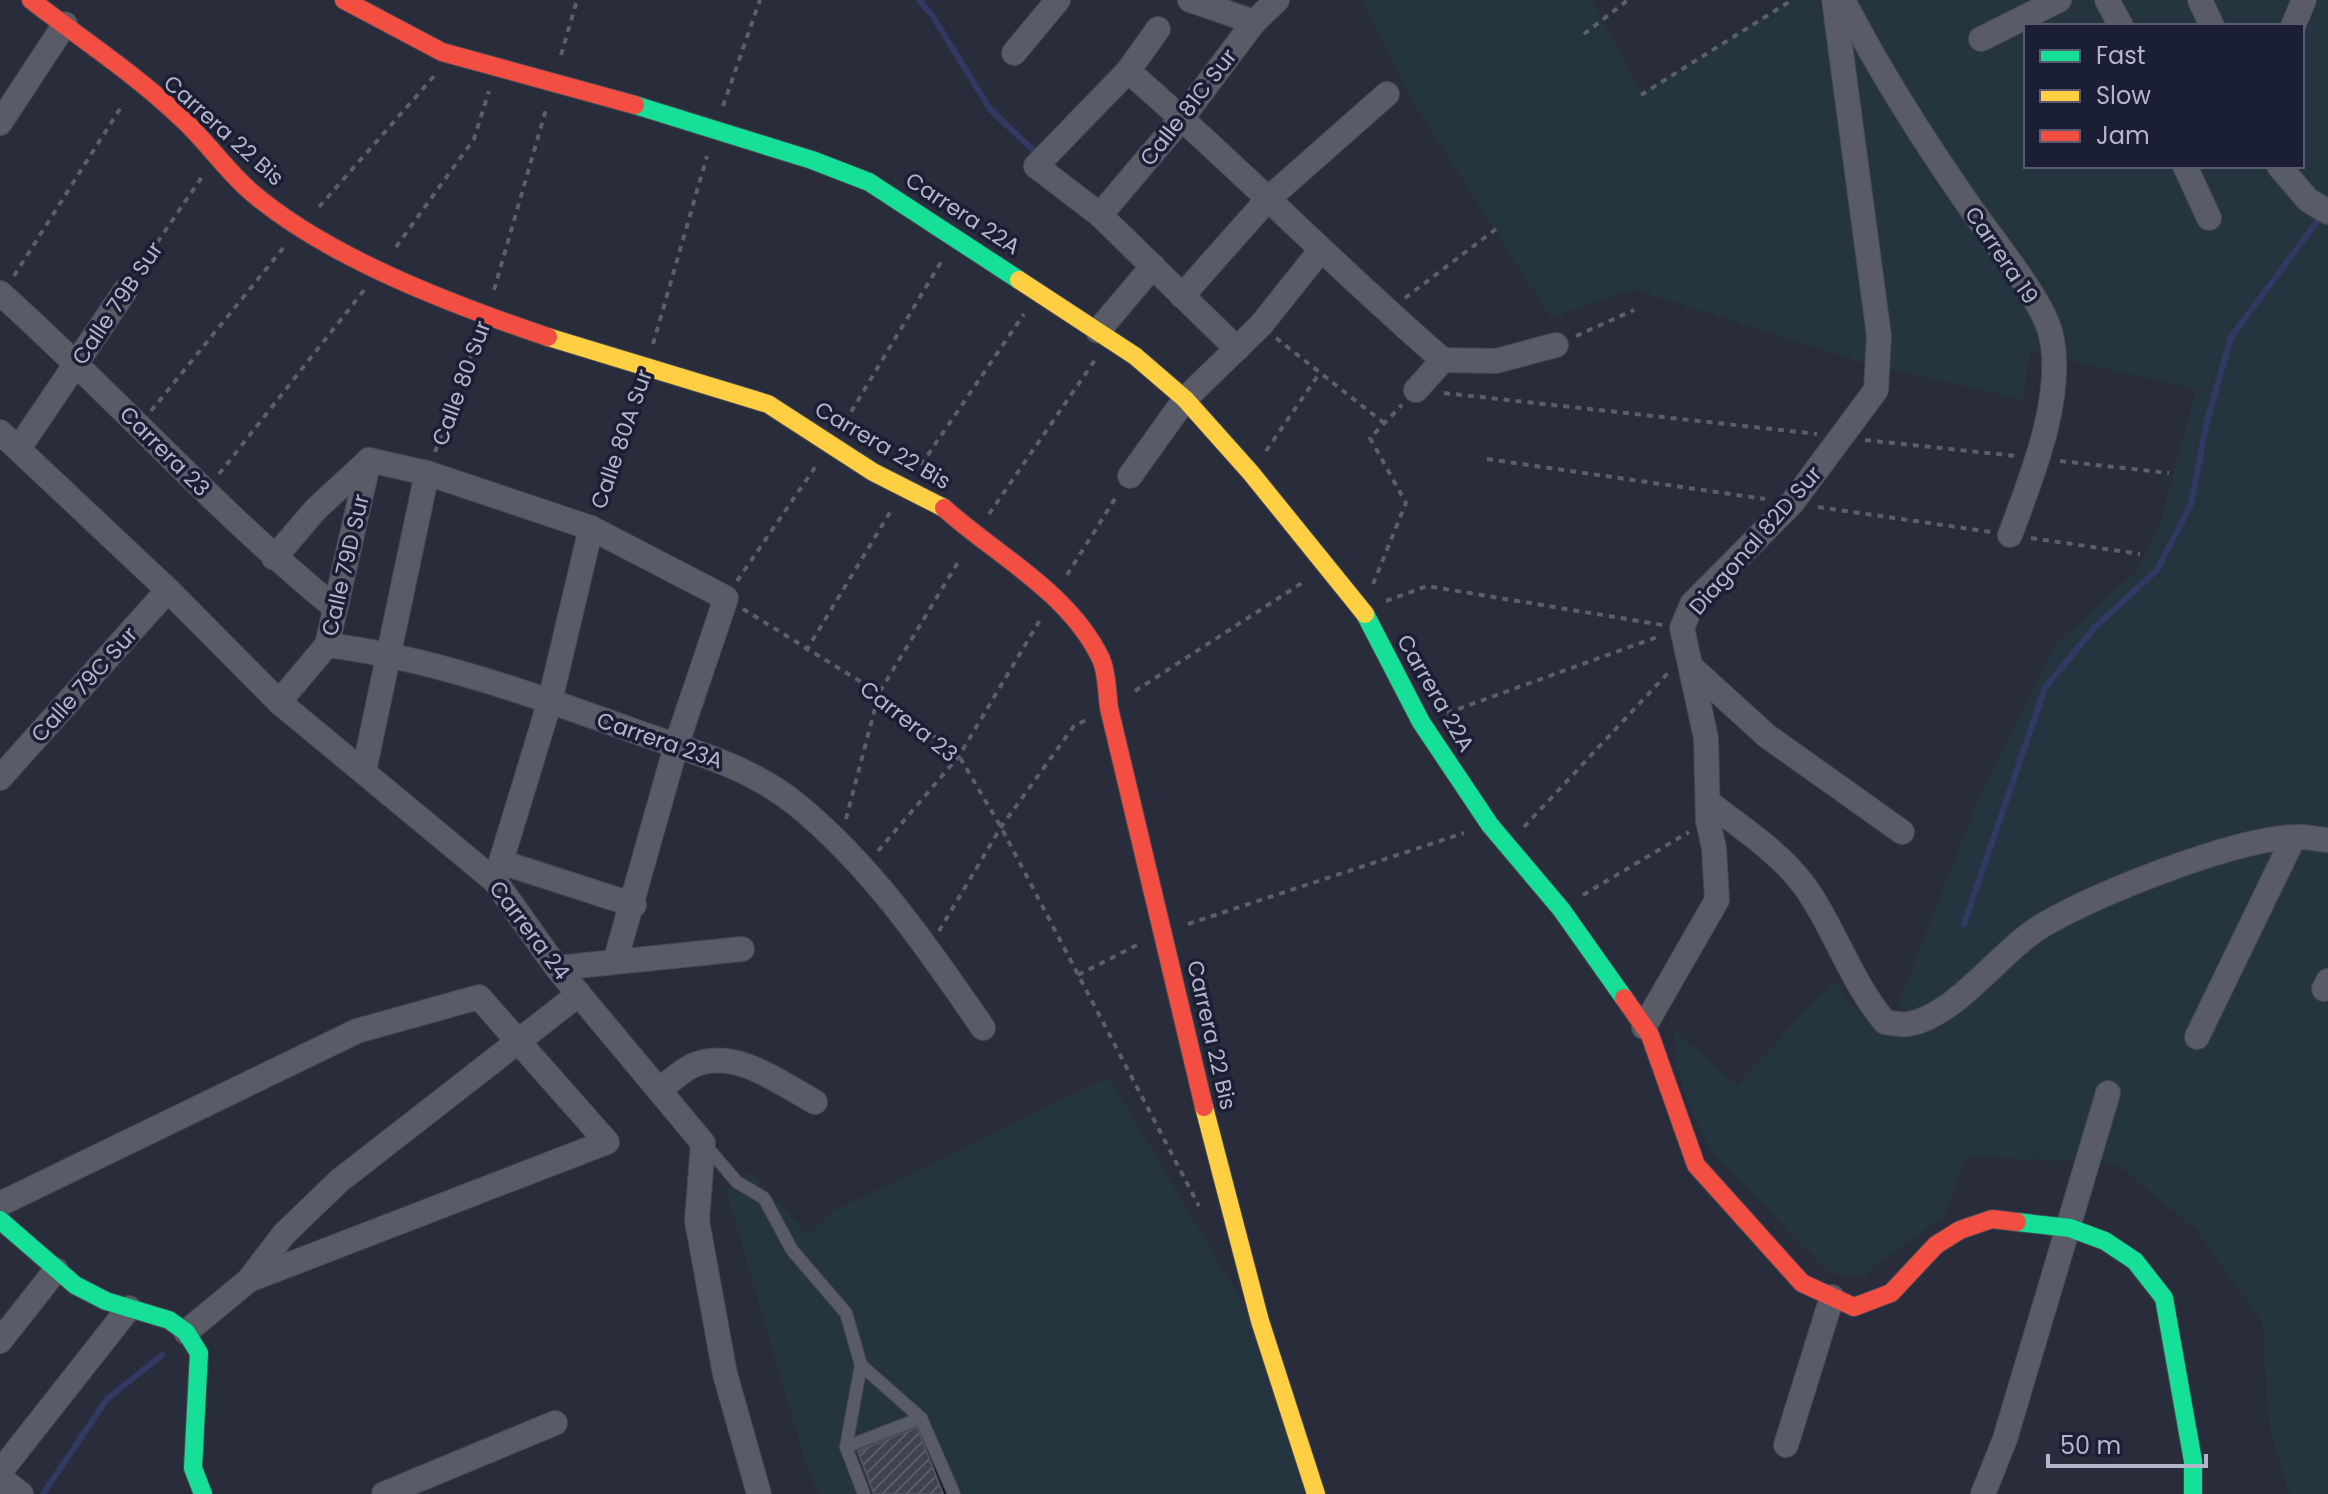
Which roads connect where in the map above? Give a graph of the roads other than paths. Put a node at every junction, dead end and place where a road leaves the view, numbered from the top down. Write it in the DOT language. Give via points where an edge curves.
graph roads {
  1 [pos="31,0"];
  2 [pos="344,0"];
  3 [pos="1058,0"];
  4 [pos="1190,0"];
  5 [pos="1277,0"];
  6 [pos="1834,0"];
  7 [pos="1843,0"];
  8 [pos="2107,0"];
  9 [pos="2200,0"];
  10 [pos="2304,0"];
  11 [pos="2055,1"];
  12 [pos="372,7"];
  13 [pos="1254,22"];
  14 [pos="65,24"];
  15 [pos="2120,24"];
  16 [pos="2211,24"];
  17 [pos="2294,24"];
  18 [pos="1158,29"];
  19 [pos="1981,39"];
  20 [pos="1014,53"];
  21 [pos="1128,71"];
  22 [pos="1387,94"];
  23 [pos="1182,118"];
  24 [pos="0,123"];
  25 [pos="2186,168"];
  26 [pos="2281,168"];
  27 [pos="1268,199"];
  28 [pos="2328,212"];
  29 [pos="1100,215"];
  30 [pos="2209,218"];
  31 [pos="1320,251"];
  32 [pos="1153,266"];
  33 [pos="125,291"];
  34 [pos="1,294"];
  35 [pos="1182,296"];
  36 [pos="1104,335"];
  37 [pos="1556,345"];
  38 [pos="1237,349"];
  39 [pos="1443,360"];
  40 [pos="77,362"];
  41 [pos="1416,390"];
  42 [pos="1185,399"];
  43 [pos="0,432"];
  44 [pos="19,448"];
  45 [pos="369,460"];
  46 [pos="427,473"];
  47 [pos="1130,476"];
  48 [pos="591,528"];
  49 [pos="2010,535"];
  50 [pos="274,558"];
  51 [pos="168,590"];
  52 [pos="333,606"];
  53 [pos="327,645"];
  54 [pos="388,653"];
  55 [pos="1689,660"];
  56 [pos="550,701"];
  57 [pos="279,702"];
  58 [pos="676,746"];
  59 [pos="364,771"];
  60 [pos="0,778"];
  61 [pos="1708,812"];
  62 [pos="1902,832"];
  63 [pos="2294,837"];
  64 [pos="2328,840"];
  65 [pos="498,872"];
  66 [pos="634,905"];
  67 [pos="742,949"];
  68 [pos="615,962"];
  69 [pos="557,968"];
  70 [pos="579,994"];
  71 [pos="1644,1027"];
  72 [pos="983,1028"];
  73 [pos="2197,1037"];
  74 [pos="519,1042"];
  75 [pos="659,1090"];
  76 [pos="2108,1093"];
  77 [pos="815,1102"];
  78 [pos="703,1143"];
  79 [pos="0,1204"];
  80 [pos="0,1220"];
  81 [pos="2070,1228"];
  82 [pos="56,1270"];
  83 [pos="249,1280"];
  84 [pos="1832,1297"];
  85 [pos="129,1308"];
  86 [pos="186,1332"];
  87 [pos="0,1341"];
  88 [pos="861,1365"];
  89 [pos="921,1418"];
  90 [pos="555,1423"];
  91 [pos="1786,1445"];
  92 [pos="846,1447"];
  93 [pos="0,1475"];
  94 [pos="21,1494"];
  95 [pos="203,1494"];
  96 [pos="384,1494"];
  97 [pos="759,1494"];
  98 [pos="864,1494"];
  99 [pos="954,1494"];
  100 [pos="1316,1494"];
  101 [pos="1983,1494"];
  102 [pos="2193,1494"];
  1 -- 14 [label="street, Carrera 22 Bis"];
  2 -- 12 [label="street, Carrera 22A"];
  3 -- 20 [label="street"];
  4 -- 13 [label="street"];
  5 -- 13 [label="street, Calle 81C Sur"];
  6 -- 55 [label="street, Diagonal 82D Sur" via="1879,336 1876,390 1792,503 1692,604 1682,628"];
  7 -- 49 [label="street, Carrera 19" via="1944,170 2040,309 2051,335 2053,372 2039,459"];
  8 -- 15 [label="street"];
  9 -- 16 [label="street"];
  10 -- 17 [label="street"];
  11 -- 19 [label="street"];
  12 -- 36 [label="street, Carrera 22A" via="442,52 715,130 869,182"];
  13 -- 23 [label="street, Calle 81C Sur"];
  14 -- 24 [label="street"];
  14 -- 100 [label="street, Carrera 22 Bis" via="179,115 250,191 301,227 380,270 486,316 768,404 873,472 942,506 1053,597 1102,660 1109,708 1260,1321"];
  18 -- 21 [label="street"];
  21 -- 23 [label="street"];
  21 -- 29 [label="street" via="1036,166"];
  22 -- 27 [label="street"];
  23 -- 27 [label="street"];
  23 -- 29 [label="street, Calle 81C Sur"];
  25 -- 30 [label="street"];
  26 -- 28 [label="street" via="2308,200"];
  27 -- 31 [label="street"];
  27 -- 35 [label="street"];
  29 -- 32 [label="street"];
  31 -- 38 [label="street"];
  31 -- 39 [label="street"];
  32 -- 35 [label="street"];
  32 -- 36 [label="street"];
  33 -- 40 [label="street, Calle 79B Sur"];
  34 -- 40 [label="street, Carrera 23"];
  35 -- 38 [label="street"];
  36 -- 42 [label="street, Carrera 22A"];
  37 -- 39 [label="street" via="1496,361"];
  38 -- 42 [label="street"];
  39 -- 41 [label="street"];
  40 -- 44 [label="street, Calle 79B Sur"];
  40 -- 50 [label="street, Carrera 23"];
  42 -- 47 [label="street"];
  42 -- 71 [label="street, Carrera 22A" via="1363,610 1421,722 1490,825 1561,909"];
  43 -- 44 [label="street, Carrera 24"];
  44 -- 51 [label="street, Carrera 24"];
  45 -- 46 [label="street"];
  45 -- 50 [label="street"];
  45 -- 52 [label="street, Calle 79D Sur"];
  46 -- 48 [label="street"];
  46 -- 54 [label="street, Calle 80 Sur"];
  48 -- 56 [label="street, Calle 80A Sur"];
  48 -- 58 [label="street" via="726,598"];
  50 -- 52 [label="street, Carrera 23"];
  51 -- 57 [label="street, Carrera 24"];
  51 -- 60 [label="street, Calle 79C Sur"];
  52 -- 53 [label="street, Calle 79D Sur"];
  53 -- 54 [label="street, Carrera 23A"];
  53 -- 57 [label="street, Calle 79D Sur"];
  54 -- 56 [label="street, Carrera 23A"];
  54 -- 59 [label="street, Calle 80 Sur"];
  55 -- 61 [label="street, Diagonal 82D Sur" via="1706,738"];
  55 -- 62 [label="street" via="1767,736"];
  56 -- 58 [label="street, Carrera 23A"];
  56 -- 65 [label="street, Calle 80A Sur"];
  57 -- 59 [label="street, Carrera 24"];
  58 -- 66 [label="street"];
  58 -- 72 [label="street, Carrera 23A" via="731,763 793,802 840,842 929,949"];
  59 -- 65 [label="street, Carrera 24"];
  61 -- 63 [label="street" via="1766,846 1806,888 1867,1001 1885,1022 1908,1024 1938,1012 2010,947 2046,923 2177,869 2252,843"];
  61 -- 71 [label="street, Diagonal 82D Sur" via="1717,900"];
  63 -- 64 [label="street"];
  63 -- 73 [label="street"];
  65 -- 66 [label="street"];
  65 -- 69 [label="street, Carrera 24"];
  66 -- 68 [label="street"];
  67 -- 68 [label="street"];
  68 -- 69 [label="street"];
  69 -- 70 [label="street, Carrera 24"];
  70 -- 74 [label="street"];
  70 -- 75 [label="street, Carrera 24"];
  71 -- 84 [label="street, Carrera 22A" via="1696,1165 1802,1283"];
  74 -- 79 [label="street" via="479,997 357,1031"];
  74 -- 83 [label="street" via="339,1181 284,1234"];
  74 -- 83 [label="street" via="607,1142"];
  75 -- 77 [label="street" via="695,1064 726,1060"];
  75 -- 78 [label="street, Carrera 24"];
  76 -- 81 [label="street"];
  78 -- 88 [label="lane" via="737,1182 764,1198 792,1250 846,1313"];
  78 -- 97 [label="street" via="697,1221 725,1374"];
  80 -- 82 [label="street"];
  81 -- 84 [label="street, Carrera 22A" via="1992,1219 1936,1245 1891,1293 1854,1307"];
  81 -- 101 [label="street"];
  81 -- 102 [label="street, Carrera 22A" via="2105,1241 2135,1261 2164,1298 2191,1447"];
  82 -- 85 [label="street" via="75,1285"];
  82 -- 87 [label="street"];
  83 -- 86 [label="street"];
  84 -- 91 [label="street"];
  85 -- 86 [label="street" via="169,1320"];
  85 -- 93 [label="street"];
  86 -- 95 [label="street" via="199,1353 193,1468"];
  88 -- 89 [label="lane"];
  88 -- 92 [label="lane"];
  89 -- 92 [label="lane"];
  89 -- 99 [label="lane"];
  90 -- 96 [label="street"];
  92 -- 98 [label="lane"];
  93 -- 94 [label="street"];
}
